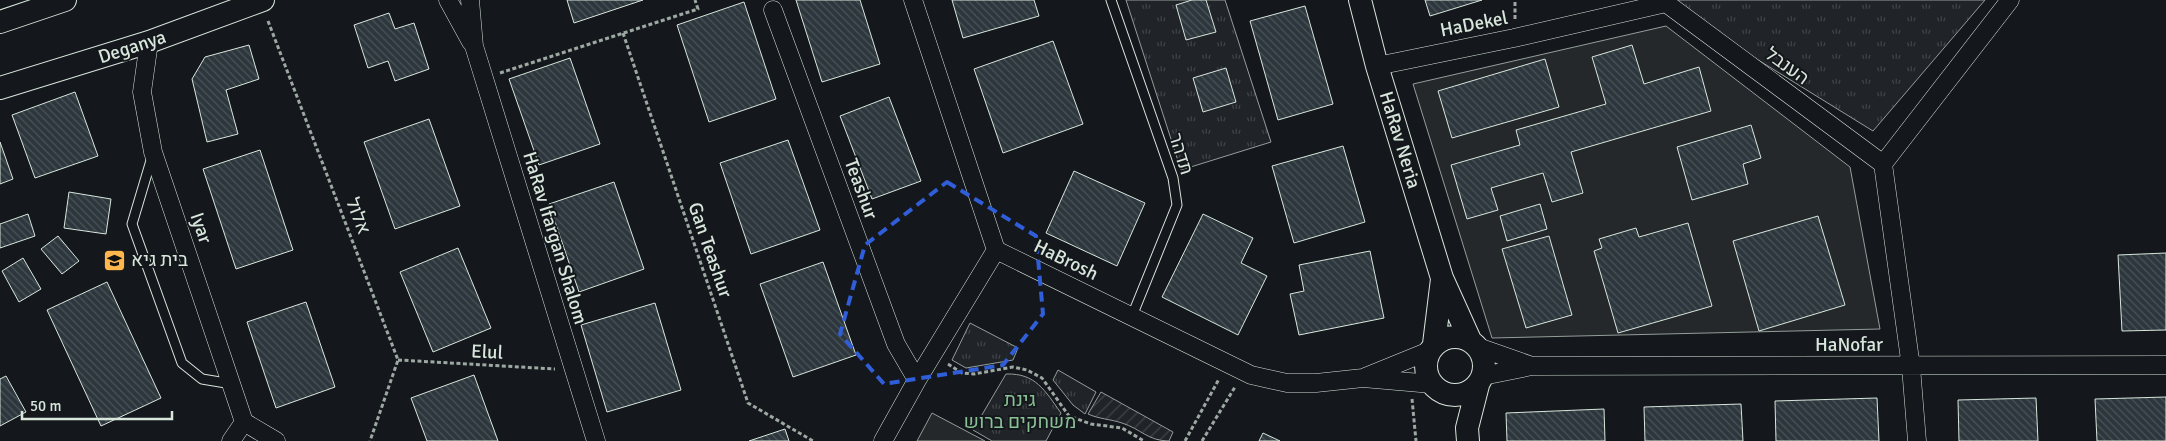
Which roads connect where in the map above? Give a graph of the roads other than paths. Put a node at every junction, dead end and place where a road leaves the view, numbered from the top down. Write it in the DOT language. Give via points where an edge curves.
graph roads {
  1 [pos="65,0"];
  2 [pos="262,0"];
  3 [pos="448,0"];
  4 [pos="470,0"];
  5 [pos="913,0"];
  6 [pos="1111,0"];
  7 [pos="1360,0"];
  8 [pos="2010,0"];
  9 [pos="1667,2"];
  10 [pos="33,5"];
  11 [pos="773,10"];
  12 [pos="0,22"];
  13 [pos="149,42"];
  14 [pos="474,46"];
  15 [pos="1377,66"];
  16 [pos="0,88"];
  17 [pos="153,152"];
  18 [pos="1883,164"];
  19 [pos="996,250"];
  20 [pos="1442,278"];
  21 [pos="1132,316"];
  22 [pos="1474,343"];
  23 [pos="1432,348"];
  24 [pos="2166,365"];
  25 [pos="1532,366"];
  26 [pos="1911,367"];
  27 [pos="1363,378"];
  28 [pos="917,380"];
  29 [pos="1480,381"];
  30 [pos="232,384"];
  31 [pos="1438,389"];
  32 [pos="244,422"];
  33 [pos="1467,435"];
  34 [pos="594,439"];
  35 [pos="231,441"];
  36 [pos="276,441"];
  37 [pos="883,441"];
  38 [pos="1917,441"];
  1 -- 10 [label="street"];
  2 -- 13 [label="street, Deganya"];
  3 -- 14 [label="street, HaRav Ifargan Shalom"];
  4 -- 14 [label="street, HaRav Ifargan Shalom"];
  5 -- 19 [label="street"];
  6 -- 21 [label="lane, תדהר" via="1173,178 1176,204"];
  7 -- 15 [label="street, HaRav Neria"];
  8 -- 18 [label="street"];
  9 -- 15 [label="street, HaDekel"];
  9 -- 18 [label="street, הענבל"];
  10 -- 12 [label="street"];
  11 -- 28 [label="street, Teashur" via="896,344"];
  13 -- 16 [label="street, Deganya"];
  13 -- 17 [label="street, Iyar" via="142,92"];
  14 -- 34 [label="street, HaRav Ifargan Shalom"];
  15 -- 20 [label="street, HaRav Neria"];
  17 -- 30 [label="street, Iyar"];
  17 -- 30 [label="lane" via="132,224 182,363 202,379"];
  18 -- 26 [label="street"];
  19 -- 21 [label="street, HaBrosh"];
  19 -- 28 [label="street"];
  20 -- 22 [label="street, HaRav Neria"];
  20 -- 23 [label="street, HaRav Neria"];
  21 -- 27 [label="street, HaBrosh" via="1251,375 1288,383"];
  22 -- 23 [label="street" via="1461,336 1450,336"];
  22 -- 25 [label="street, HaNofar"];
  22 -- 29 [label="street" via="1483,356 1485,366"];
  23 -- 27 [label="street, HaBrosh"];
  23 -- 31 [label="street" via="1426,369"];
  24 -- 26 [label="street, HaNofar"];
  25 -- 26 [label="street, HaNofar"];
  25 -- 29 [label="street, HaNofar"];
  26 -- 38 [label="street"];
  27 -- 31 [label="street, HaBrosh"];
  28 -- 37 [label="street"];
  29 -- 31 [label="street" via="1470,392 1460,395"];
  29 -- 33 [label="street"];
  30 -- 32 [label="street, Iyar"];
  31 -- 33 [label="street"];
  32 -- 35 [label="street"];
  32 -- 36 [label="street"];
}
